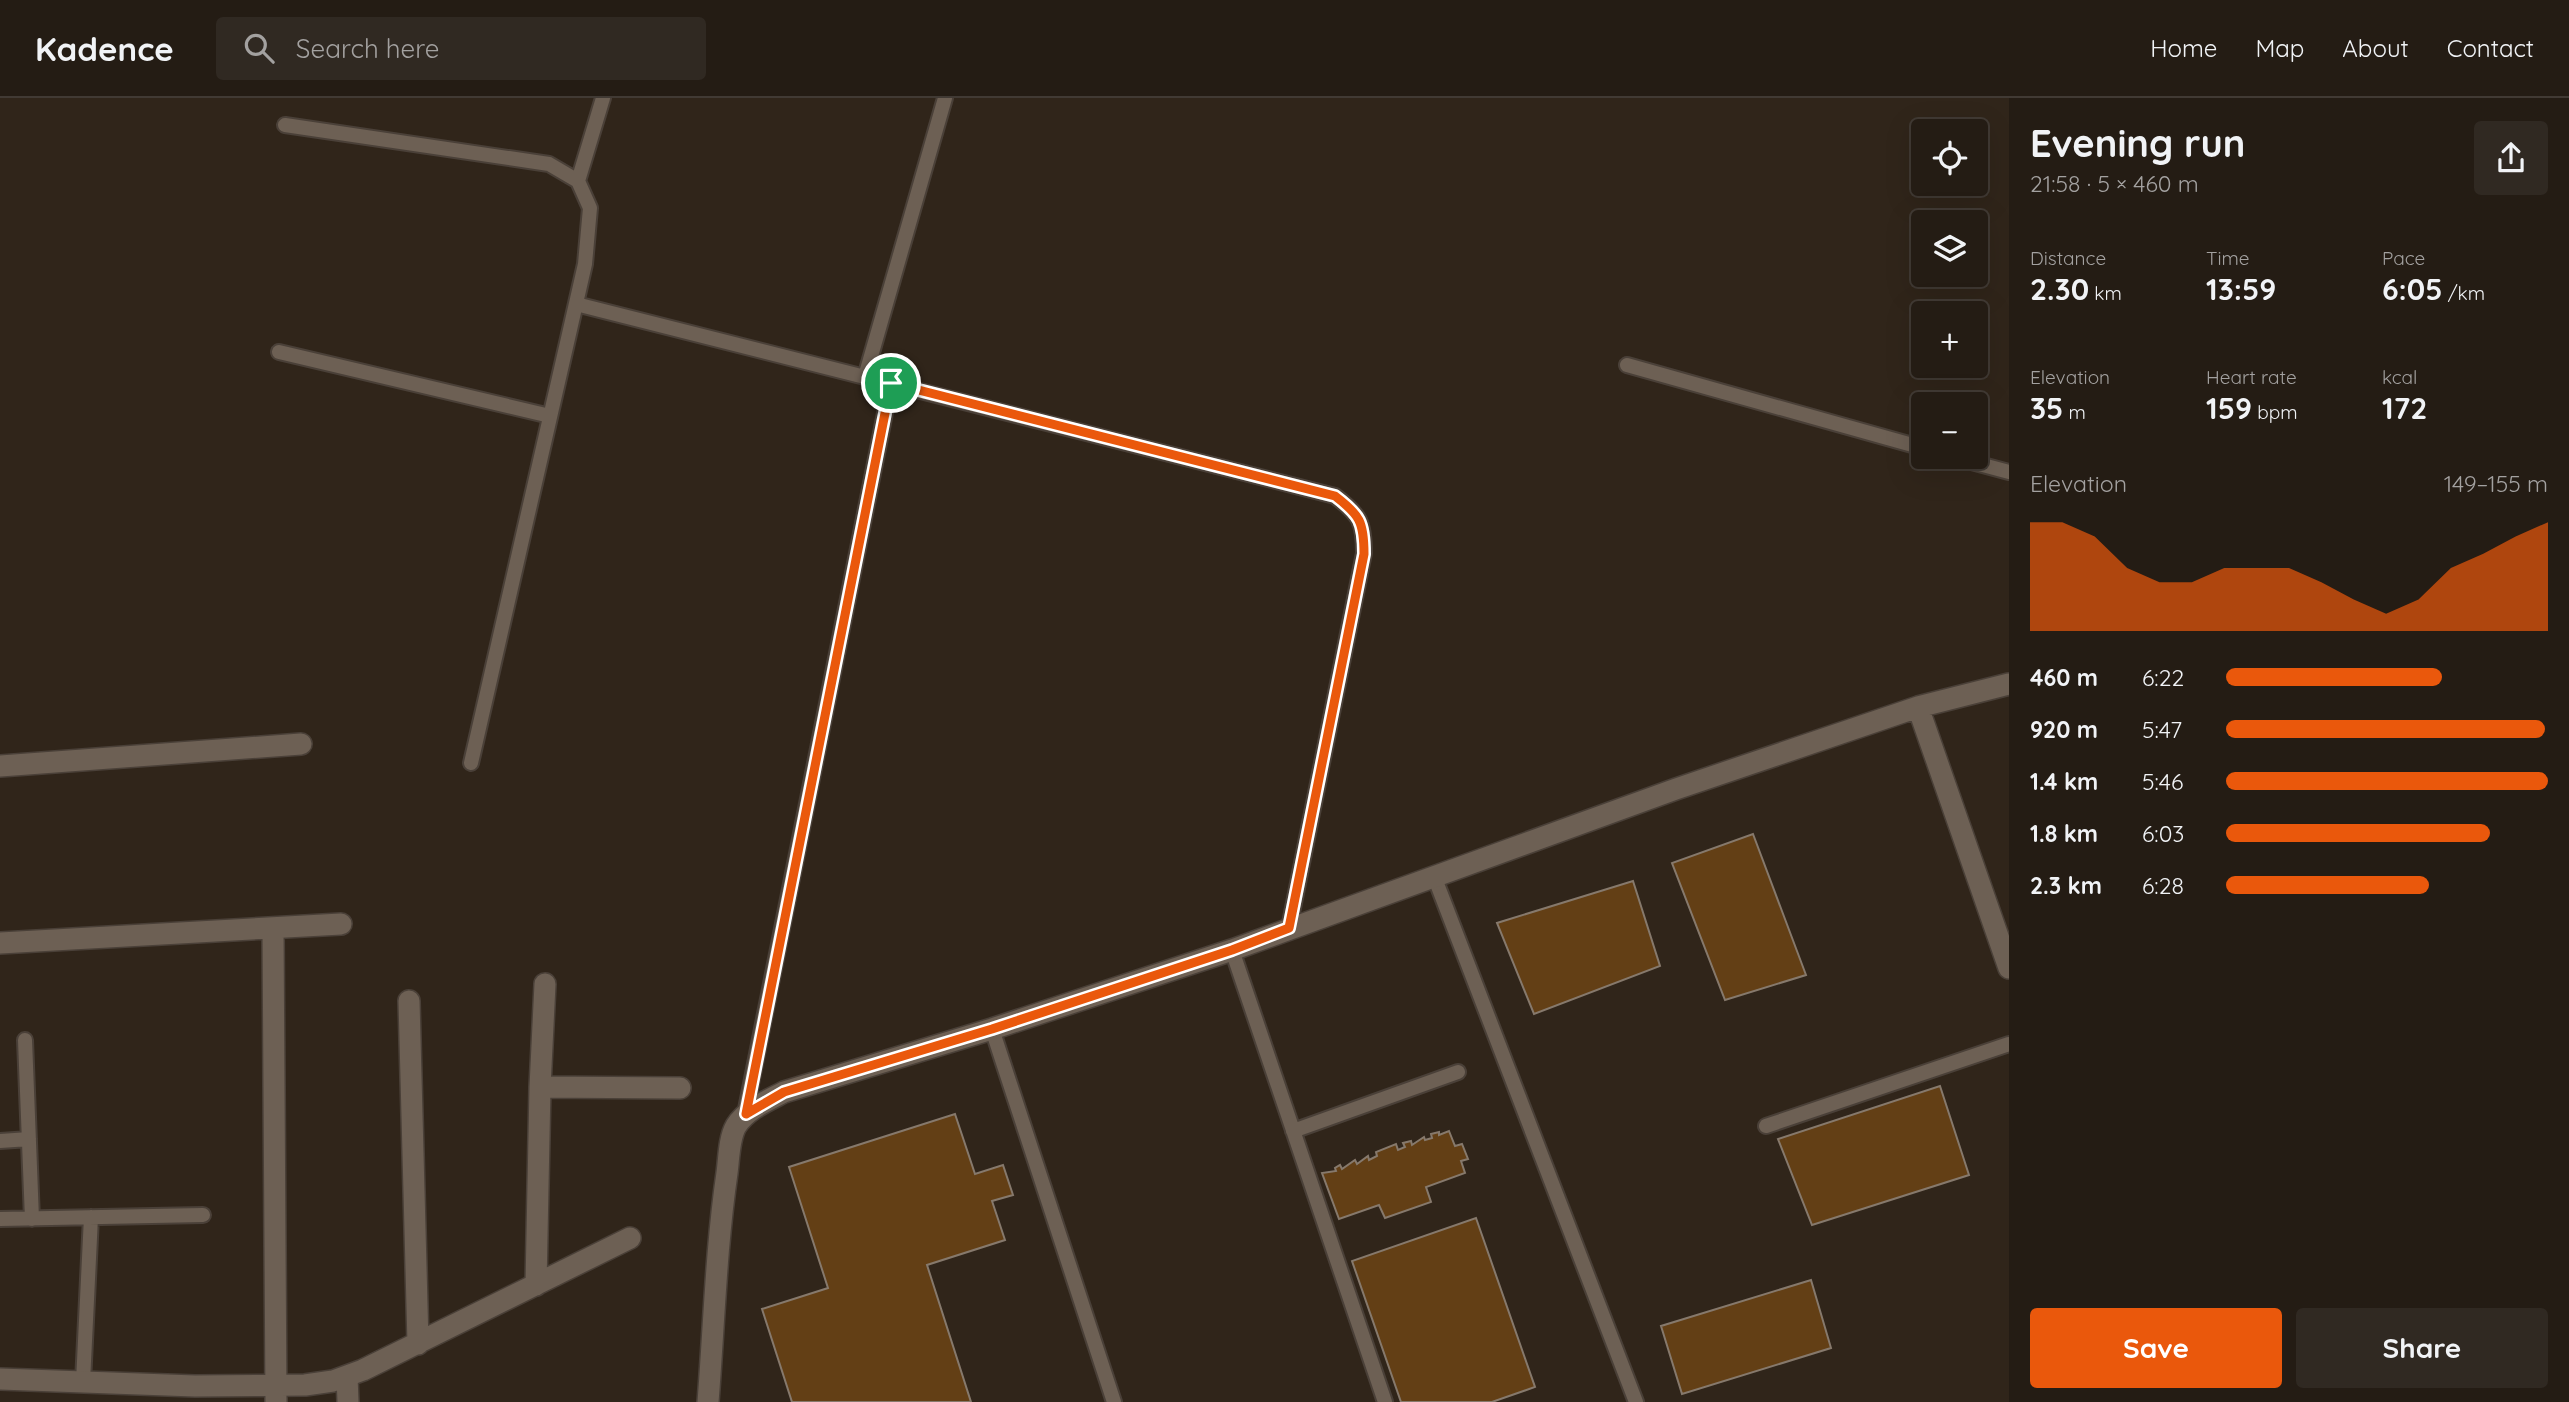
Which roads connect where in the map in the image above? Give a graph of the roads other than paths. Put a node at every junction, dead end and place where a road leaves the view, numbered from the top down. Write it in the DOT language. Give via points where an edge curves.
graph roads {
  1 [pos="603,98"];
  2 [pos="945,98"];
  3 [pos="285,125"];
  4 [pos="578,181"];
  5 [pos="576,304"];
  6 [pos="279,352"];
  7 [pos="1627,365"];
  8 [pos="865,377"];
  9 [pos="891,383"];
  10 [pos="550,416"];
  11 [pos="1911,445"];
  12 [pos="1988,466"];
  13 [pos="2009,472"];
  14 [pos="2009,684"];
  15 [pos="1918,707"];
  16 [pos="301,744"];
  17 [pos="471,762"];
  18 [pos="0,766"];
  19 [pos="1433,876"];
  20 [pos="341,924"];
  21 [pos="273,928"];
  22 [pos="1289,928"];
  23 [pos="0,943"];
  24 [pos="1232,950"];
  25 [pos="2009,968"];
  26 [pos="545,984"];
  27 [pos="409,1001"];
  28 [pos="992,1029"];
  29 [pos="25,1040"];
  30 [pos="2009,1044"];
  31 [pos="1458,1072"];
  32 [pos="540,1087"];
  33 [pos="680,1088"];
  34 [pos="746,1114"];
  35 [pos="1766,1126"];
  36 [pos="1293,1131"];
  37 [pos="29,1139"];
  38 [pos="0,1140"];
  39 [pos="203,1215"];
  40 [pos="90,1217"];
  41 [pos="0,1219"];
  42 [pos="32,1219"];
  43 [pos="630,1238"];
  44 [pos="536,1286"];
  45 [pos="418,1344"];
  46 [pos="347,1376"];
  47 [pos="0,1379"];
  48 [pos="83,1382"];
  49 [pos="195,1394"];
  50 [pos="275,1394"];
  51 [pos="348,1402"];
  52 [pos="708,1402"];
  53 [pos="1114,1402"];
  54 [pos="1385,1402"];
  55 [pos="1636,1402"];
  1 -- 4 [label="lane"];
  2 -- 8 [label="lane"];
  3 -- 4 [label="lane" via="549,164"];
  4 -- 5 [label="lane" via="590,208"];
  5 -- 8 [label="lane"];
  5 -- 10 [label="lane"];
  6 -- 10 [label="lane"];
  7 -- 11 [label="lane"];
  8 -- 9 [label="lane"];
  9 -- 22 [label="lane" via="1335,496 1354,510 1364,529 1364,554"];
  9 -- 34 [label="lane"];
  10 -- 17 [label="lane"];
  12 -- 13 [label="lane"];
  14 -- 15 [label="street"];
  15 -- 19 [label="street"];
  15 -- 25 [label="street"];
  16 -- 18 [label="street"];
  19 -- 22 [label="street"];
  19 -- 55 [label="lane"];
  20 -- 21 [label="street"];
  21 -- 23 [label="street"];
  21 -- 50 [label="street"];
  22 -- 24 [label="street"];
  24 -- 28 [label="street"];
  24 -- 36 [label="lane"];
  26 -- 32 [label="street"];
  27 -- 45 [label="street"];
  28 -- 34 [label="street" via="784,1092"];
  28 -- 53 [label="lane"];
  29 -- 37 [label="lane"];
  30 -- 35 [label="lane"];
  31 -- 36 [label="lane"];
  32 -- 33 [label="street"];
  32 -- 44 [label="street"];
  34 -- 52 [label="street" via="735,1127 724,1189"];
  36 -- 54 [label="lane"];
  37 -- 38 [label="lane"];
  37 -- 42 [label="lane"];
  39 -- 40 [label="lane"];
  40 -- 42 [label="lane"];
  40 -- 48 [label="lane"];
  41 -- 42 [label="lane"];
  43 -- 44 [label="street"];
  44 -- 45 [label="street"];
  45 -- 46 [label="street"];
  46 -- 50 [label="street"];
  46 -- 51 [label="street"];
  47 -- 48 [label="street"];
  48 -- 49 [label="street"];
  49 -- 50 [label="street"];
}
